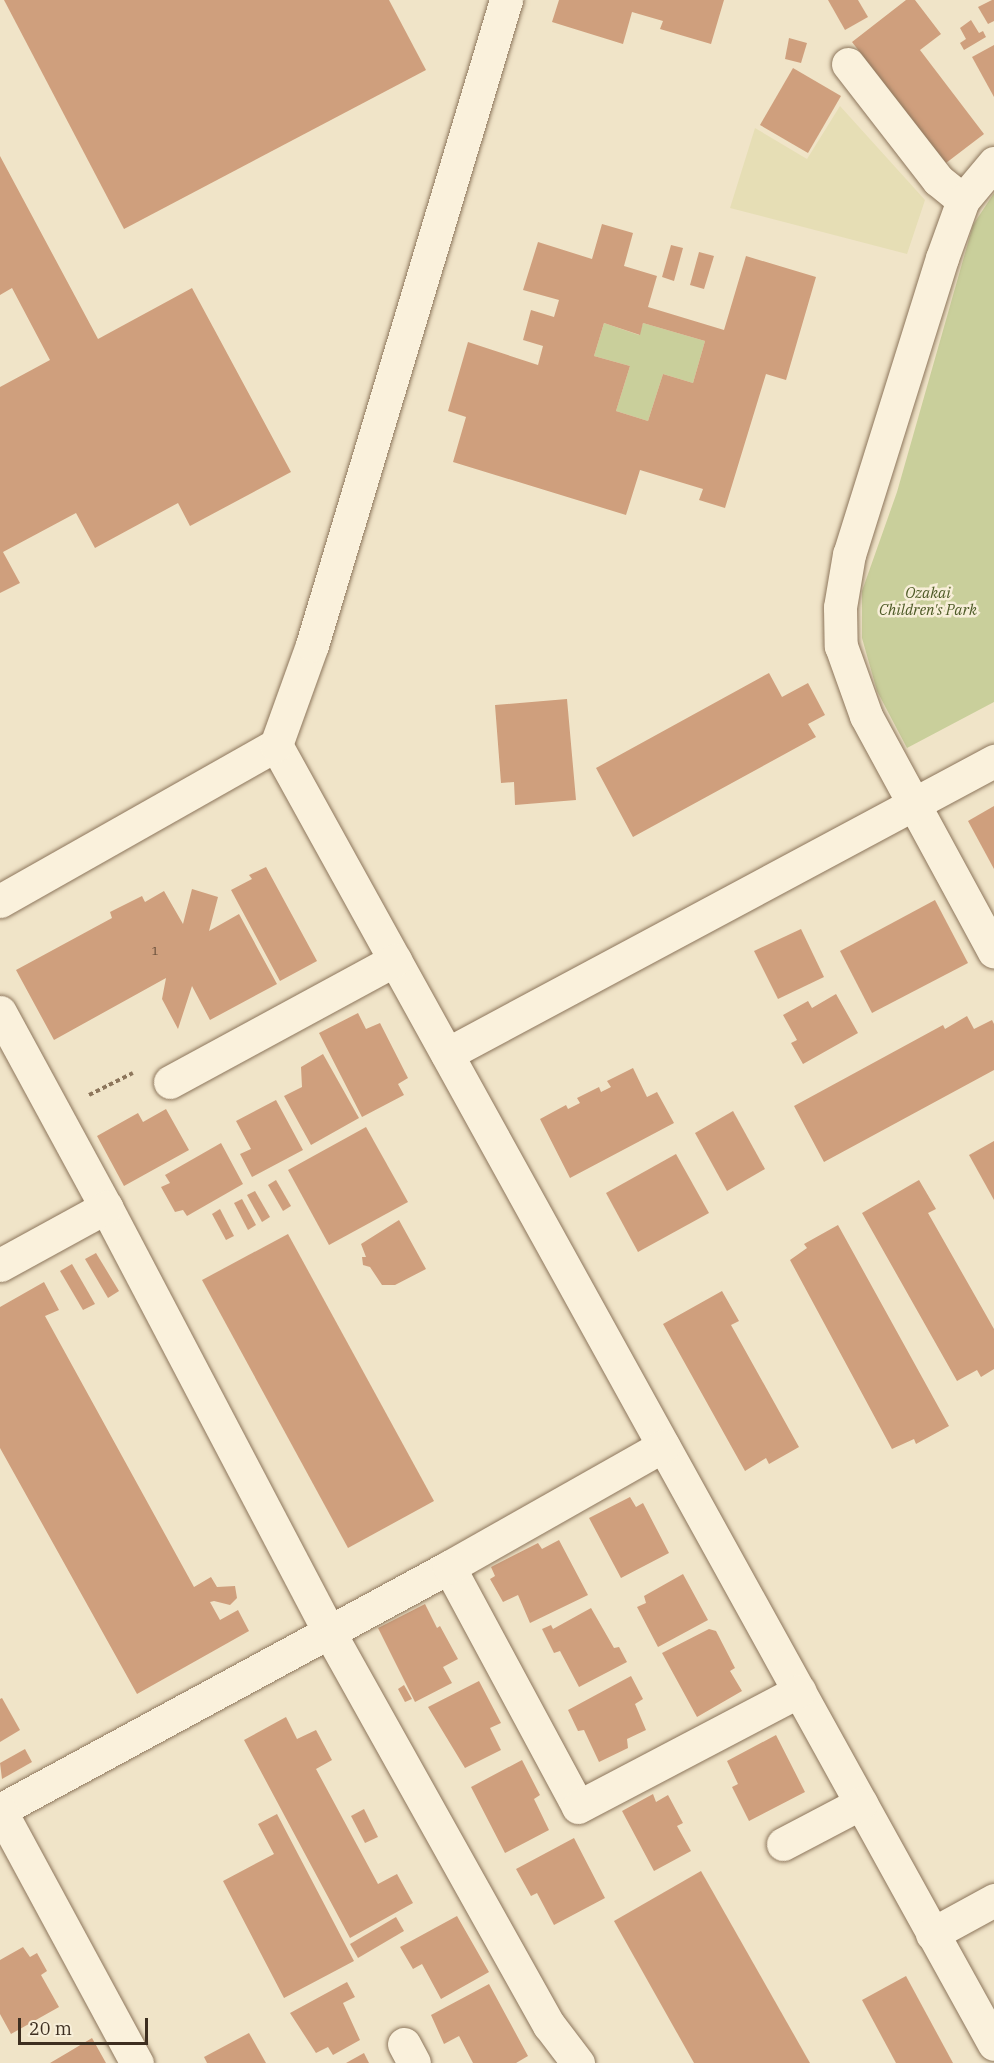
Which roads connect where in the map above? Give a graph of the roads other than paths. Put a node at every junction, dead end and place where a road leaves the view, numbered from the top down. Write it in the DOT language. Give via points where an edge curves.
graph roads {
  1 [pos="506,0"];
  2 [pos="848,64"];
  3 [pos="994,163"];
  4 [pos="963,200"];
  5 [pos="276,745"];
  6 [pos="994,761"];
  7 [pos="914,805"];
  8 [pos="0,901"];
  9 [pos="994,952"];
  10 [pos="395,960"];
  11 [pos="0,1012"];
  12 [pos="447,1054"];
  13 [pos="170,1083"];
  14 [pos="106,1207"];
  15 [pos="0,1264"];
  16 [pos="663,1446"];
  17 [pos="449,1567"];
  18 [pos="328,1630"];
  19 [pos="799,1691"];
  20 [pos="861,1803"];
  21 [pos="0,1810"];
  22 [pos="783,1844"];
  23 [pos="994,1900"];
  24 [pos="932,1934"];
  25 [pos="994,2044"];
  26 [pos="137,2063"];
  27 [pos="578,2063"];
  1 -- 5 [label="street" via="312,645"];
  2 -- 4 [label="street" via="938,180"];
  3 -- 4 [label="street"];
  4 -- 7 [label="street" via="849,554 840,607 841,646 848,670 866,716"];
  5 -- 8 [label="street"];
  5 -- 10 [label="street"];
  6 -- 7 [label="street"];
  7 -- 9 [label="street"];
  7 -- 12 [label="street"];
  10 -- 12 [label="street"];
  10 -- 13 [label="street"];
  11 -- 14 [label="street"];
  12 -- 16 [label="street"];
  14 -- 15 [label="street"];
  14 -- 18 [label="street"];
  16 -- 17 [label="street"];
  16 -- 19 [label="street"];
  17 -- 18 [label="street"];
  17 -- 19 [label="street" via="579,1807"];
  18 -- 21 [label="street"];
  18 -- 27 [label="street" via="549,2025"];
  19 -- 20 [label="street"];
  20 -- 22 [label="street"];
  20 -- 24 [label="street"];
  21 -- 26 [label="street"];
  23 -- 24 [label="street"];
  24 -- 25 [label="street"];
}
